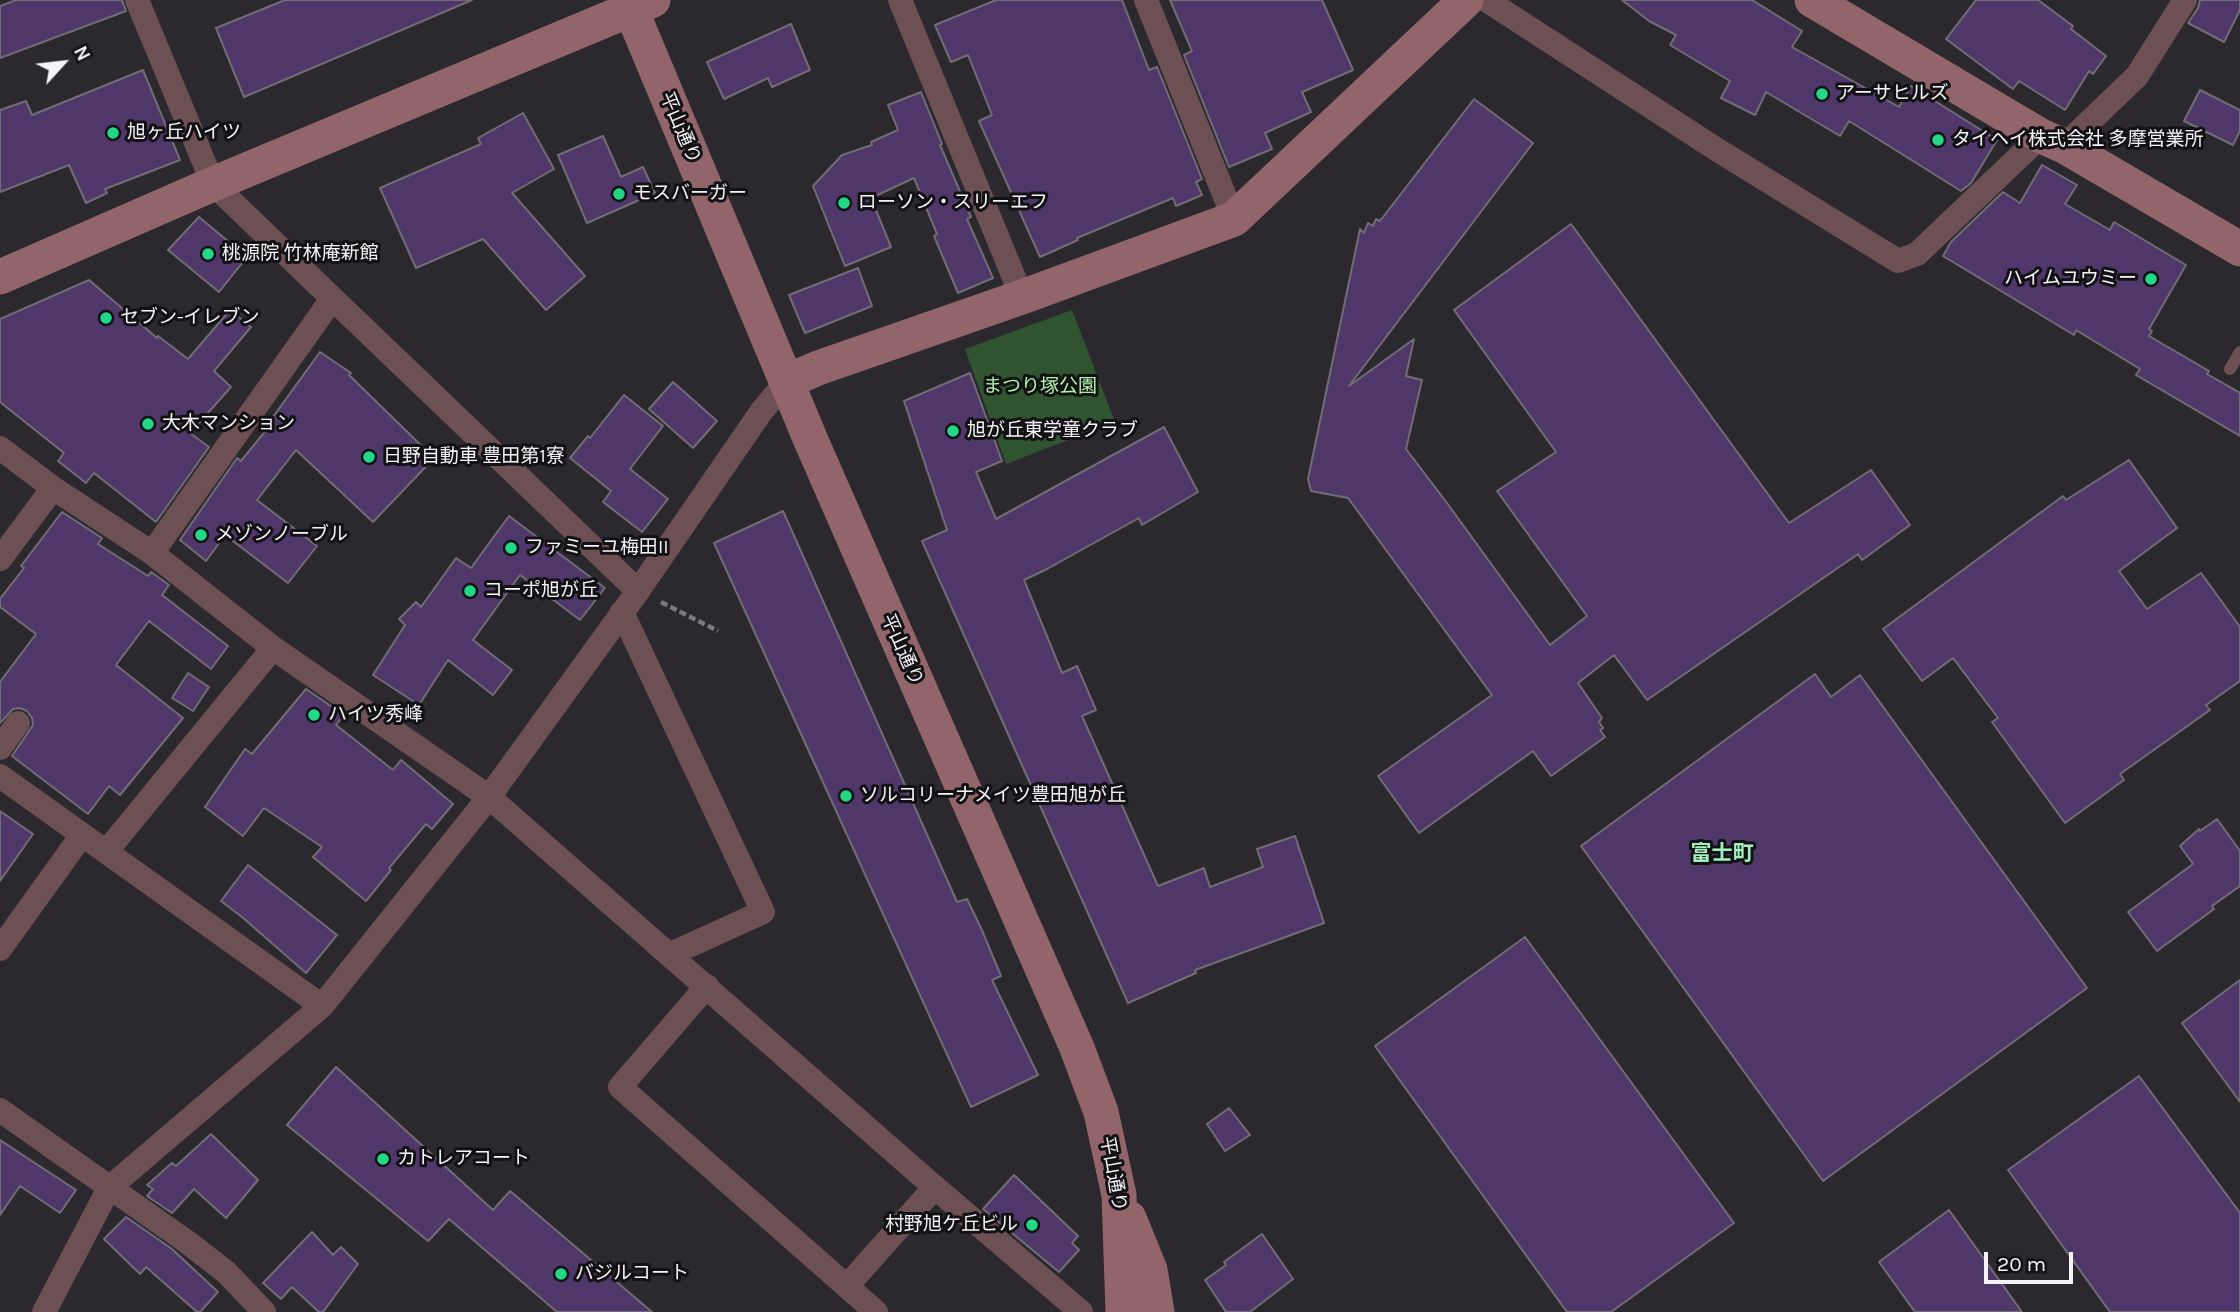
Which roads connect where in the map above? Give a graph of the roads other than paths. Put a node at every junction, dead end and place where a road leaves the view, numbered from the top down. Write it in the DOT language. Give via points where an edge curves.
graph roads {
  1 [pos="137,0"];
  2 [pos="900,0"];
  3 [pos="1146,0"];
  4 [pos="1466,0"];
  5 [pos="1486,0"];
  6 [pos="1812,0"];
  7 [pos="2185,0"];
  8 [pos="637,3"];
  9 [pos="2053,141"];
  10 [pos="213,184"];
  11 [pos="1234,219"];
  12 [pos="2240,249"];
  13 [pos="0,277"];
  14 [pos="1022,297"];
  15 [pos="332,299"];
  16 [pos="2240,352"];
  17 [pos="2230,369"];
  18 [pos="786,382"];
  19 [pos="0,448"];
  20 [pos="53,488"];
  21 [pos="152,553"];
  22 [pos="0,559"];
  23 [pos="638,591"];
  24 [pos="622,612"];
  25 [pos="274,648"];
  26 [pos="18,723"];
  27 [pos="0,748"];
  28 [pos="0,776"];
  29 [pos="489,796"];
  30 [pos="82,835"];
  31 [pos="106,852"];
  32 [pos="0,948"];
  33 [pos="671,954"];
  34 [pos="707,986"];
  35 [pos="321,1006"];
  36 [pos="0,1110"];
  37 [pos="935,1187"];
  38 [pos="108,1188"];
  39 [pos="1119,1195"];
  40 [pos="846,1286"];
  41 [pos="44,1312"];
  42 [pos="264,1312"];
  43 [pos="876,1312"];
  44 [pos="1081,1312"];
  45 [pos="1123,1312"];
  46 [pos="1157,1312"];
  1 -- 10 [label="street"];
  2 -- 14 [label="street"];
  3 -- 11 [label="street"];
  4 -- 11 [label="street"];
  5 -- 9 [label="street" via="1898,261 1917,254"];
  6 -- 9 [label="street"];
  7 -- 9 [label="street" via="2137,76"];
  8 -- 10 [label="street"];
  8 -- 18 [label="street, 平山通り"];
  9 -- 12 [label="street"];
  10 -- 13 [label="street"];
  10 -- 15 [label="street"];
  11 -- 14 [label="street"];
  14 -- 18 [label="street"];
  15 -- 21 [label="street"];
  15 -- 23 [label="street"];
  16 -- 17 [label="lane"];
  18 -- 23 [label="street"];
  18 -- 39 [label="street, 平山通り" via="1077,1048 1101,1112"];
  19 -- 20 [label="street"];
  20 -- 21 [label="street"];
  20 -- 22 [label="street"];
  21 -- 25 [label="street"];
  23 -- 24 [label="street"];
  24 -- 29 [label="street"];
  24 -- 33 [label="street" via="763,912"];
  25 -- 29 [label="street"];
  25 -- 31 [label="street"];
  26 -- 27 [label="street"];
  28 -- 30 [label="street"];
  29 -- 33 [label="street"];
  29 -- 35 [label="street"];
  30 -- 31 [label="street"];
  30 -- 32 [label="street"];
  31 -- 35 [label="street"];
  33 -- 34 [label="street"];
  34 -- 37 [label="street"];
  34 -- 40 [label="street" via="620,1087"];
  35 -- 38 [label="street"];
  36 -- 38 [label="street"];
  37 -- 40 [label="street"];
  37 -- 44 [label="street"];
  38 -- 41 [label="street"];
  38 -- 42 [label="street" via="228,1273"];
  39 -- 45 [label="street, 平山通り"];
  39 -- 46 [label="street" via="1150,1270"];
  40 -- 43 [label="street"];
}
